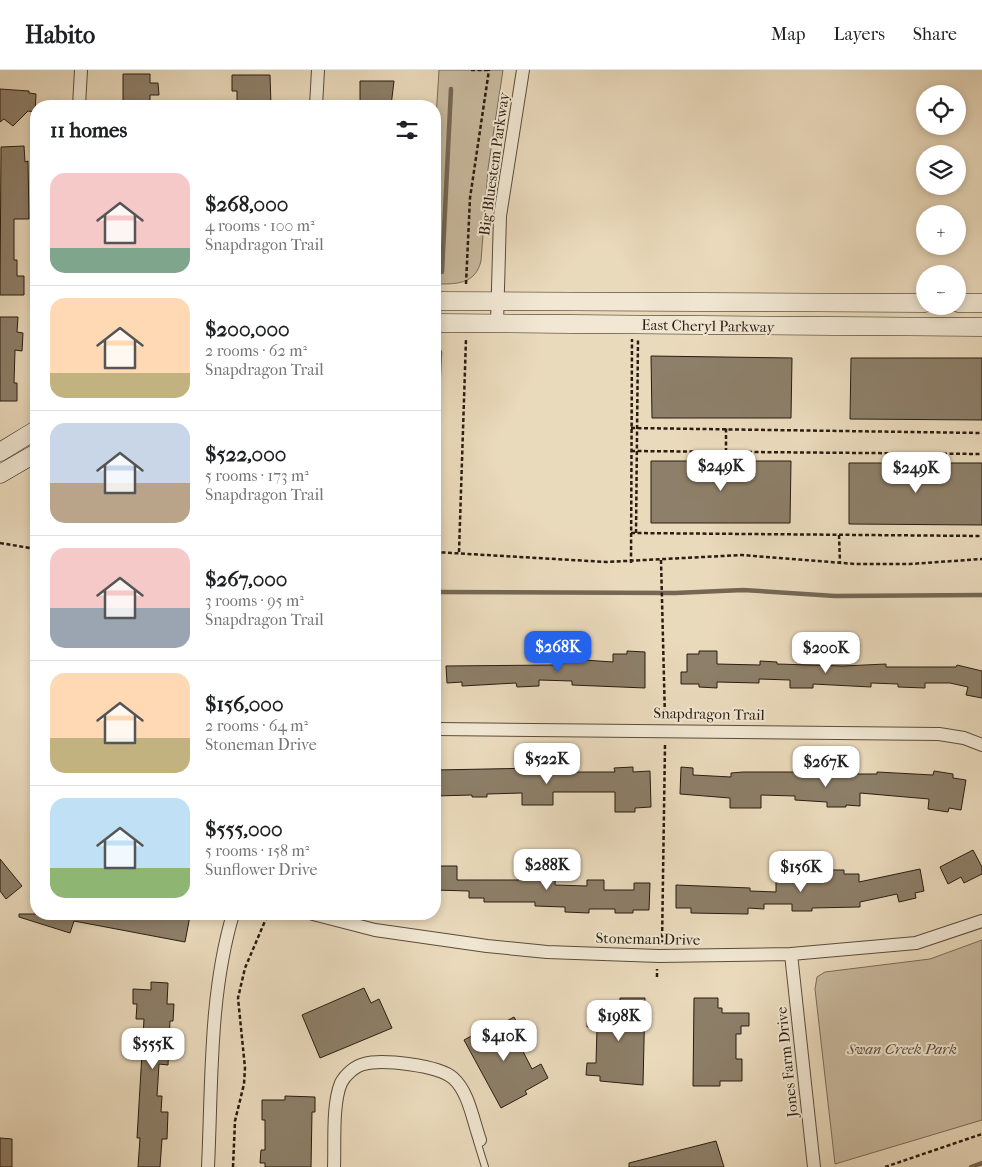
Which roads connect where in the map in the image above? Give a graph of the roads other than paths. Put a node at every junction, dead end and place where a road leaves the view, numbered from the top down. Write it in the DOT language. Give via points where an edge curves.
graph roads {
  1 [pos="81,70"];
  2 [pos="318,70"];
  3 [pos="524,70"];
  4 [pos="79,100"];
  5 [pos="316,100"];
  6 [pos="441,301"];
  7 [pos="497,301"];
  8 [pos="916,303"];
  9 [pos="966,303"];
  10 [pos="982,303"];
  11 [pos="441,323"];
  12 [pos="497,324"];
  13 [pos="982,327"];
  14 [pos="30,434"];
  15 [pos="0,452"];
  16 [pos="30,457"];
  17 [pos="0,474"];
  18 [pos="441,729"];
  19 [pos="982,744"];
  20 [pos="231,920"];
  21 [pos="336,920"];
  22 [pos="982,921"];
  23 [pos="791,954"];
  24 [pos="479,1141"];
  25 [pos="208,1167"];
  26 [pos="334,1167"];
  27 [pos="485,1167"];
  28 [pos="814,1167"];
  1 -- 4 [label="street"];
  2 -- 5 [label="street"];
  3 -- 7 [label="street, Big Bluestem Parkway" via="500,216"];
  6 -- 7 [label="street, East Cheryl Parkway"];
  7 -- 8 [label="street, East Cheryl Parkway"];
  7 -- 12 [label="street, Big Bluestem Parkway"];
  9 -- 10 [label="street"];
  11 -- 12 [label="street, East Cheryl Parkway"];
  12 -- 13 [label="street, East Cheryl Parkway"];
  14 -- 15 [label="street"];
  16 -- 17 [label="street"];
  18 -- 19 [label="street, Snapdragon Trail" via="940,734"];
  20 -- 25 [label="street" via="216,1001"];
  21 -- 23 [label="street, Stoneman Drive" via="375,930 547,952 659,956"];
  22 -- 23 [label="street, Stoneman Drive" via="916,943"];
  23 -- 28 [label="street, Jones Farm Drive"];
  24 -- 26 [label="street" via="463,1090 448,1074 378,1061 361,1064 342,1082 337,1097"];
  24 -- 27 [label="lane"];
}
